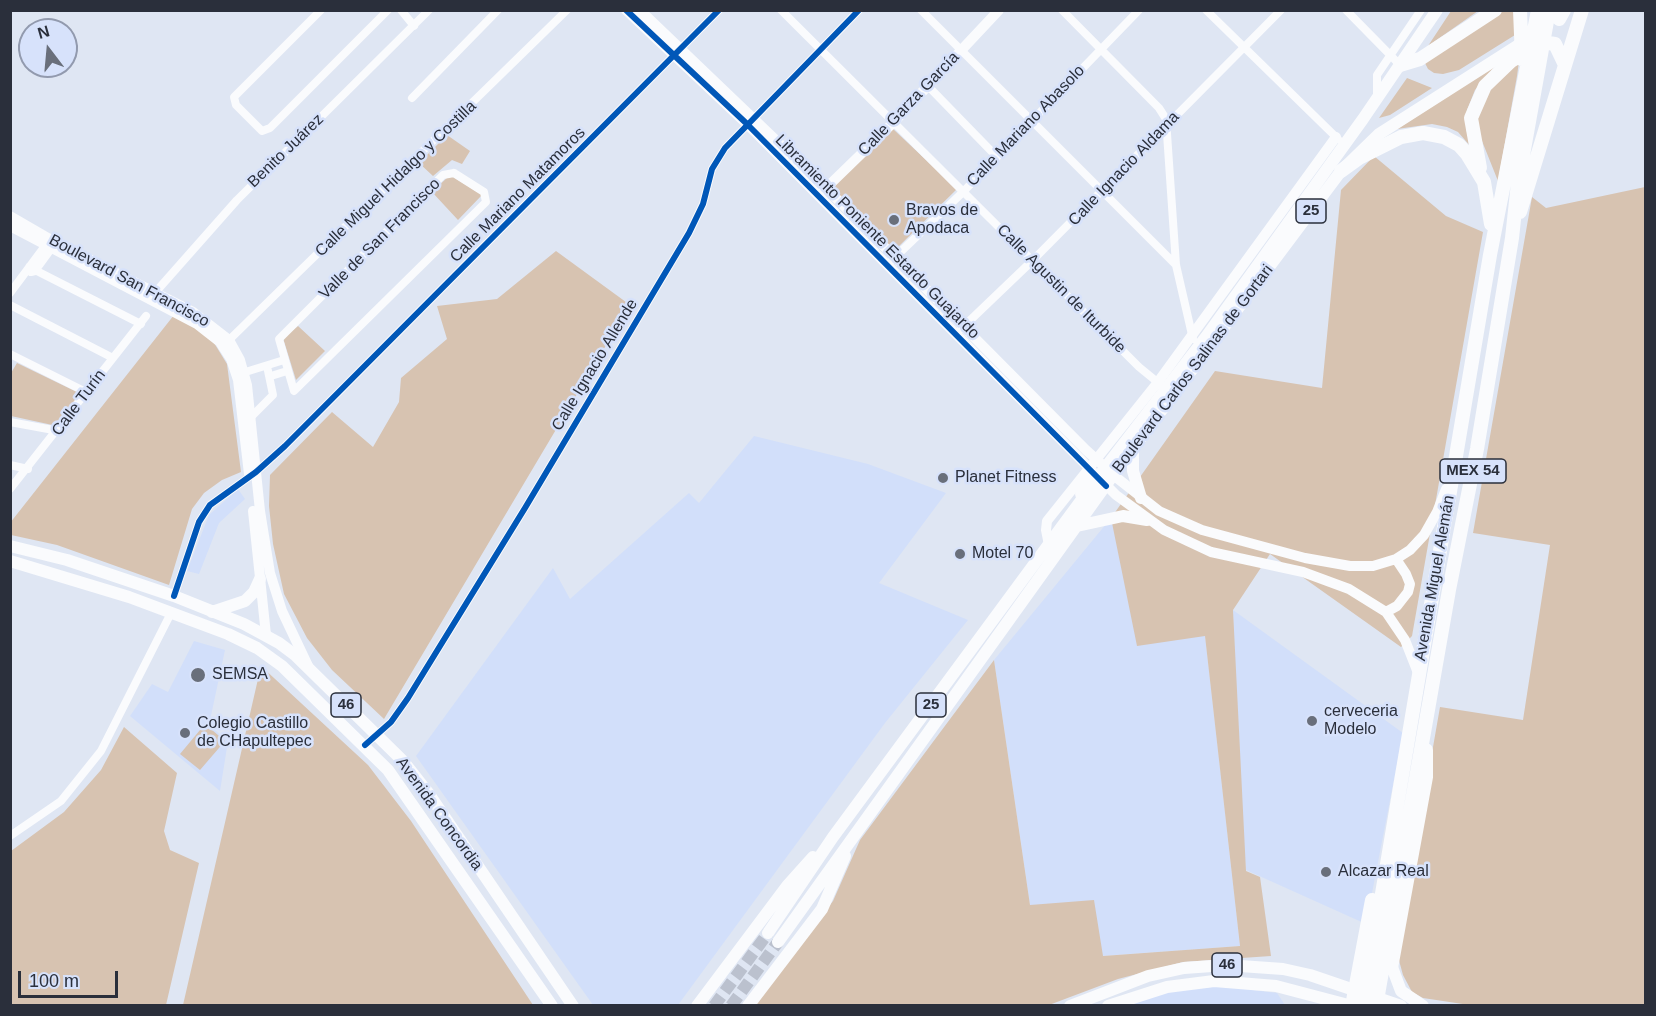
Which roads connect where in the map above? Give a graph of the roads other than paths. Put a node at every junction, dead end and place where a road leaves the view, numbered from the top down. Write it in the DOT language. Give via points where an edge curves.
graph roads {
  1 [pos="321,10"];
  2 [pos="388,10"];
  3 [pos="401,10"];
  4 [pos="429,10"];
  5 [pos="498,10"];
  6 [pos="567,10"];
  7 [pos="626,10"];
  8 [pos="640,10"];
  9 [pos="719,10"];
  10 [pos="781,10"];
  11 [pos="859,10"];
  12 [pos="921,10"];
  13 [pos="999,10"];
  14 [pos="1062,10"];
  15 [pos="1206,10"];
  16 [pos="1281,10"];
  17 [pos="1346,10"];
  18 [pos="1421,10"];
  19 [pos="1437,10"];
  20 [pos="1495,10"];
  21 [pos="1520,10"];
  22 [pos="1538,10"];
  23 [pos="1582,10"];
  24 [pos="1136,12"];
  25 [pos="1561,13"];
  26 [pos="414,26"];
  27 [pos="1244,48"];
  28 [pos="820,50"];
  29 [pos="961,50"];
  30 [pos="1100,50"];
  31 [pos="678,53"];
  32 [pos="1389,54"];
  33 [pos="1400,65"];
  34 [pos="1565,65"];
  35 [pos="1523,81"];
  36 [pos="927,85"];
  37 [pos="1377,97"];
  38 [pos="412,98"];
  39 [pos="749,120"];
  40 [pos="1031,120"];
  41 [pos="893,123"];
  42 [pos="1167,124"];
  43 [pos="1340,140"];
  44 [pos="996,156"];
  45 [pos="1341,171"];
  46 [pos="1484,182"];
  47 [pos="1511,183"];
  48 [pos="1102,191"];
  49 [pos="822,192"];
  50 [pos="963,192"];
  51 [pos="10,216"];
  52 [pos="10,226"];
  53 [pos="1512,238"];
  54 [pos="51,244"];
  55 [pos="1490,255"];
  56 [pos="895,258"];
  57 [pos="1032,261"];
  58 [pos="1176,265"];
  59 [pos="886,266"];
  60 [pos="30,270"];
  61 [pos="10,293"];
  62 [pos="153,295"];
  63 [pos="10,305"];
  64 [pos="146,316"];
  65 [pos="141,324"];
  66 [pos="965,326"];
  67 [pos="954,334"];
  68 [pos="1196,341"];
  69 [pos="226,343"];
  70 [pos="12,358"];
  71 [pos="113,358"];
  72 [pos="284,360"];
  73 [pos="267,366"];
  74 [pos="287,371"];
  75 [pos="241,374"];
  76 [pos="271,376"];
  77 [pos="1161,385"];
  78 [pos="88,393"];
  79 [pos="248,420"];
  80 [pos="10,422"];
  81 [pos="59,431"];
  82 [pos="1114,438"];
  83 [pos="1081,444"];
  84 [pos="1132,451"];
  85 [pos="1457,454"];
  86 [pos="10,465"];
  87 [pos="28,469"];
  88 [pos="1101,473"];
  89 [pos="253,475"];
  90 [pos="10,489"];
  91 [pos="1141,498"];
  92 [pos="1147,520"];
  93 [pos="1077,526"];
  94 [pos="1049,545"];
  95 [pos="10,546"];
  96 [pos="1396,559"];
  97 [pos="10,561"];
  98 [pos="260,579"];
  99 [pos="92,585"];
  100 [pos="174,597"];
  101 [pos="212,612"];
  102 [pos="1386,612"];
  103 [pos="171,613"];
  104 [pos="266,635"];
  105 [pos="282,666"];
  106 [pos="310,669"];
  107 [pos="1418,673"];
  108 [pos="378,734"];
  109 [pos="1407,737"];
  110 [pos="1422,739"];
  111 [pos="365,745"];
  112 [pos="1412,757"];
  113 [pos="10,836"];
  114 [pos="833,837"];
  115 [pos="847,847"];
  116 [pos="768,933"];
  117 [pos="778,942"];
  118 [pos="1364,944"];
  119 [pos="1395,950"];
  120 [pos="1392,967"];
  121 [pos="1355,990"];
  122 [pos="1382,1004"];
  123 [pos="552,1005"];
  124 [pos="573,1005"];
  125 [pos="697,1005"];
  126 [pos="748,1005"];
  127 [pos="1070,1005"];
  128 [pos="1108,1005"];
  129 [pos="1352,1005"];
  130 [pos="1363,1005"];
  131 [pos="1401,1005"];
  132 [pos="1423,1005"];
  1 -- 2 [label="street" via="234,97 236,105 259,129 270,128"];
  3 -- 26 [label="street"];
  4 -- 26 [label="street, Benito Juárez"];
  5 -- 38 [label="street"];
  6 -- 69 [label="street, Calle Miguel Hidalgo y Costilla"];
  7 -- 31 [label="street, Libramiento Poniente Estardo Guajardo"];
  8 -- 31 [label="street, Libramiento Poniente Estardo Guajardo"];
  9 -- 31 [label="street, Calle Mariano Matamoros"];
  10 -- 28 [label="street, Calle Agustin de Iturbide"];
  11 -- 28 [label="street, Calle Ignacio Allende"];
  12 -- 29 [label="street"];
  13 -- 29 [label="street, Calle Garza García"];
  14 -- 30 [label="street"];
  15 -- 27 [label="street"];
  16 -- 27 [label="street, Calle Ignacio Aldama"];
  17 -- 32 [label="street"];
  18 -- 32 [label="street"];
  19 -- 33 [label="main road, Boulevard Carlos Salinas de Gortari / 25"];
  20 -- 33 [label="highway" via="1420,59"];
  21 -- 35 [label="highway"];
  22 -- 35 [label="highway, Avenida Miguel Alemán / MEX 54"];
  23 -- 34 [label="highway"];
  24 -- 30 [label="street, Calle Mariano Abasolo"];
  25 -- 45 [label="main road, Boulevard Carlos Salinas de Gortari / 25" via="1379,134"];
  25 -- 47 [label="highway, Avenida Miguel Alemán / MEX 54"];
  26 -- 62 [label="street, Benito Juárez" via="228,209"];
  27 -- 42 [label="street, Calle Ignacio Aldama"];
  27 -- 43 [label="street"];
  28 -- 39 [label="street, Calle Ignacio Allende"];
  28 -- 41 [label="street, Calle Agustin de Iturbide"];
  29 -- 36 [label="street, Calle Garza García"];
  29 -- 40 [label="street"];
  30 -- 40 [label="street, Calle Mariano Abasolo"];
  30 -- 42 [label="street" via="1159,108"];
  31 -- 39 [label="street, Libramiento Poniente Estardo Guajardo"];
  31 -- 89 [label="street, Calle Mariano Matamoros"];
  32 -- 33 [label="street"];
  32 -- 37 [label="street" via="1377,75"];
  33 -- 37 [label="main road, Boulevard Carlos Salinas de Gortari / 25"];
  34 -- 46 [label="highway" via="1555,44 1542,42 1510,61 1485,86 1473,111 1471,127"];
  34 -- 53 [label="highway"];
  35 -- 47 [label="highway, Avenida Miguel Alemán / MEX 54"];
  36 -- 41 [label="street, Calle Garza García"];
  36 -- 44 [label="street"];
  37 -- 43 [label="main road, Boulevard Carlos Salinas de Gortari / 25"];
  39 -- 49 [label="street, Libramiento Poniente Estardo Guajardo"];
  39 -- 108 [label="street, Calle Ignacio Allende" via="716,160 703,204 689,233 525,508 408,698"];
  40 -- 44 [label="street, Calle Mariano Abasolo"];
  40 -- 48 [label="street"];
  41 -- 49 [label="street, Calle Garza García"];
  41 -- 50 [label="street, Calle Agustin de Iturbide"];
  42 -- 48 [label="street, Calle Ignacio Aldama"];
  42 -- 58 [label="street"];
  43 -- 68 [label="main road, Boulevard Carlos Salinas de Gortari / 25"];
  44 -- 50 [label="street, Calle Mariano Abasolo"];
  45 -- 46 [label="highway" via="1391,141 1423,133 1459,145"];
  45 -- 84 [label="main road, Boulevard Carlos Salinas de Gortari / 25"];
  46 -- 55 [label="highway" via="1491,212"];
  47 -- 53 [label="highway, Avenida Miguel Alemán / MEX 54"];
  47 -- 55 [label="highway, Avenida Miguel Alemán / MEX 54"];
  48 -- 57 [label="street, Calle Ignacio Aldama"];
  48 -- 58 [label="street"];
  49 -- 56 [label="street, Libramiento Poniente Estardo Guajardo"];
  49 -- 59 [label="street, Libramiento Poniente Estardo Guajardo"];
  50 -- 56 [label="street, Calle Mariano Abasolo"];
  50 -- 57 [label="street, Calle Agustin de Iturbide"];
  51 -- 54 [label="street, Boulevard San Francisco"];
  52 -- 54 [label="street, Boulevard San Francisco"];
  53 -- 110 [label="highway, Avenida Miguel Alemán / MEX 54"];
  54 -- 60 [label="street"];
  54 -- 62 [label="street, Boulevard San Francisco"];
  55 -- 85 [label="highway, Avenida Miguel Alemán / MEX 54"];
  56 -- 59 [label="street, Calle Mariano Abasolo"];
  56 -- 66 [label="street, Libramiento Poniente Estardo Guajardo"];
  57 -- 66 [label="street, Calle Ignacio Aldama"];
  57 -- 77 [label="street, Calle Agustin de Iturbide"];
  58 -- 68 [label="street"];
  59 -- 67 [label="street, Libramiento Poniente Estardo Guajardo"];
  60 -- 61 [label="street"];
  60 -- 65 [label="street"];
  62 -- 69 [label="street, Boulevard San Francisco" via="207,321"];
  63 -- 71 [label="street"];
  64 -- 65 [label="street, Calle Turín"];
  65 -- 71 [label="street, Calle Turín"];
  66 -- 67 [label="street, Calle Ignacio Aldama"];
  66 -- 83 [label="street, Libramiento Poniente Estardo Guajardo"];
  67 -- 88 [label="street, Libramiento Poniente Estardo Guajardo"];
  68 -- 77 [label="main road, Boulevard Carlos Salinas de Gortari / 25"];
  69 -- 75 [label="street, Boulevard San Francisco"];
  70 -- 78 [label="street"];
  71 -- 78 [label="street, Calle Turín"];
  72 -- 73 [label="street"];
  72 -- 74 [label="street, Valle de San Francisco"];
  72 -- 74 [label="street, Valle de San Francisco" via="279,339 443,175 454,173 484,192 484,205 296,392"];
  73 -- 75 [label="street"];
  73 -- 76 [label="street"];
  74 -- 76 [label="street"];
  75 -- 79 [label="street, Boulevard San Francisco"];
  76 -- 79 [label="street" via="272,397"];
  77 -- 82 [label="street"];
  77 -- 88 [label="main road, Boulevard Carlos Salinas de Gortari / 25"];
  78 -- 81 [label="street, Calle Turín"];
  79 -- 89 [label="street, Boulevard San Francisco"];
  80 -- 81 [label="street"];
  81 -- 87 [label="street, Calle Turín"];
  82 -- 83 [label="street" via="1102,446"];
  82 -- 88 [label="street"];
  83 -- 88 [label="street, Libramiento Poniente Estardo Guajardo"];
  84 -- 88 [label="main road, Boulevard Carlos Salinas de Gortari / 25"];
  84 -- 91 [label="main road"];
  85 -- 96 [label="street" via="1437,512 1424,535"];
  85 -- 107 [label="highway, Avenida Miguel Alemán / MEX 54"];
  86 -- 87 [label="street"];
  87 -- 90 [label="street, Calle Turín"];
  88 -- 91 [label="street"];
  88 -- 92 [label="street"];
  88 -- 93 [label="main road, Boulevard Carlos Salinas de Gortari / 25"];
  88 -- 94 [label="main road, 25" via="1084,488 1072,514"];
  88 -- 94 [label="street" via="1047,520"];
  89 -- 98 [label="street, Boulevard San Francisco"];
  89 -- 100 [label="street, Calle Mariano Matamoros" via="216,499 204,513"];
  89 -- 106 [label="street, Boulevard San Francisco" via="276,592"];
  91 -- 96 [label="street" via="1159,511 1202,530 1305,558 1350,566 1373,566"];
  92 -- 93 [label="main road" via="1123,516"];
  92 -- 102 [label="street" via="1211,552 1330,580"];
  93 -- 115 [label="main road, Boulevard Carlos Salinas de Gortari / 25"];
  94 -- 114 [label="main road, 25"];
  95 -- 100 [label="main road, Avenida Concordia / 46" via="67,560"];
  96 -- 102 [label="street" via="1410,584 1397,606"];
  97 -- 99 [label="main road, Avenida Concordia / 46"];
  98 -- 101 [label="main road" via="245,601"];
  98 -- 104 [label="street, Boulevard San Francisco"];
  99 -- 100 [label="main road" via="110,586 161,606 168,605"];
  99 -- 103 [label="main road, Avenida Concordia / 46"];
  100 -- 101 [label="main road, Avenida Concordia / 46"];
  101 -- 104 [label="main road, Avenida Concordia / 46"];
  102 -- 107 [label="street" via="1405,640"];
  103 -- 105 [label="main road, Avenida Concordia / 46" via="257,648"];
  103 -- 113 [label="street" via="101,751 61,801"];
  104 -- 105 [label="main road"];
  104 -- 106 [label="main road, Avenida Concordia / 46"];
  105 -- 111 [label="main road, Avenida Concordia / 46"];
  106 -- 108 [label="main road, Avenida Concordia / 46"];
  107 -- 109 [label="highway, Avenida Miguel Alemán / MEX 54"];
  108 -- 111 [label="street, Calle Ignacio Allende"];
  108 -- 124 [label="main road, Avenida Concordia / 46" via="429,794"];
  109 -- 112 [label="highway, Avenida Miguel Alemán / MEX 54"];
  109 -- 118 [label="highway" via="1396,762"];
  110 -- 112 [label="highway, Avenida Miguel Alemán / MEX 54"];
  110 -- 119 [label="highway" via="1427,753 1426,777"];
  111 -- 123 [label="main road, Avenida Concordia / 46" via="409,797"];
  112 -- 122 [label="highway, Avenida Miguel Alemán / MEX 54"];
  112 -- 130 [label="highway, Avenida Miguel Alemán / MEX 54"];
  114 -- 116 [label="main road, 25"];
  114 -- 125 [label="main road" via="791,880"];
  115 -- 117 [label="main road, Boulevard Carlos Salinas de Gortari / 25"];
  115 -- 126 [label="main road" via="822,909"];
  118 -- 119 [label="highway" via="1369,958 1377,962 1384,961"];
  118 -- 121 [label="highway"];
  119 -- 120 [label="highway"];
  120 -- 122 [label="highway"];
  120 -- 132 [label="main road" via="1401,992"];
  121 -- 122 [label="main road, 46"];
  121 -- 127 [label="main road, 46" via="1283,969 1226,965 1148,976"];
  121 -- 129 [label="highway"];
  122 -- 131 [label="main road"];
  128 -- 129 [label="main road, 46" via="1167,987 1214,981 1276,986"];
}
